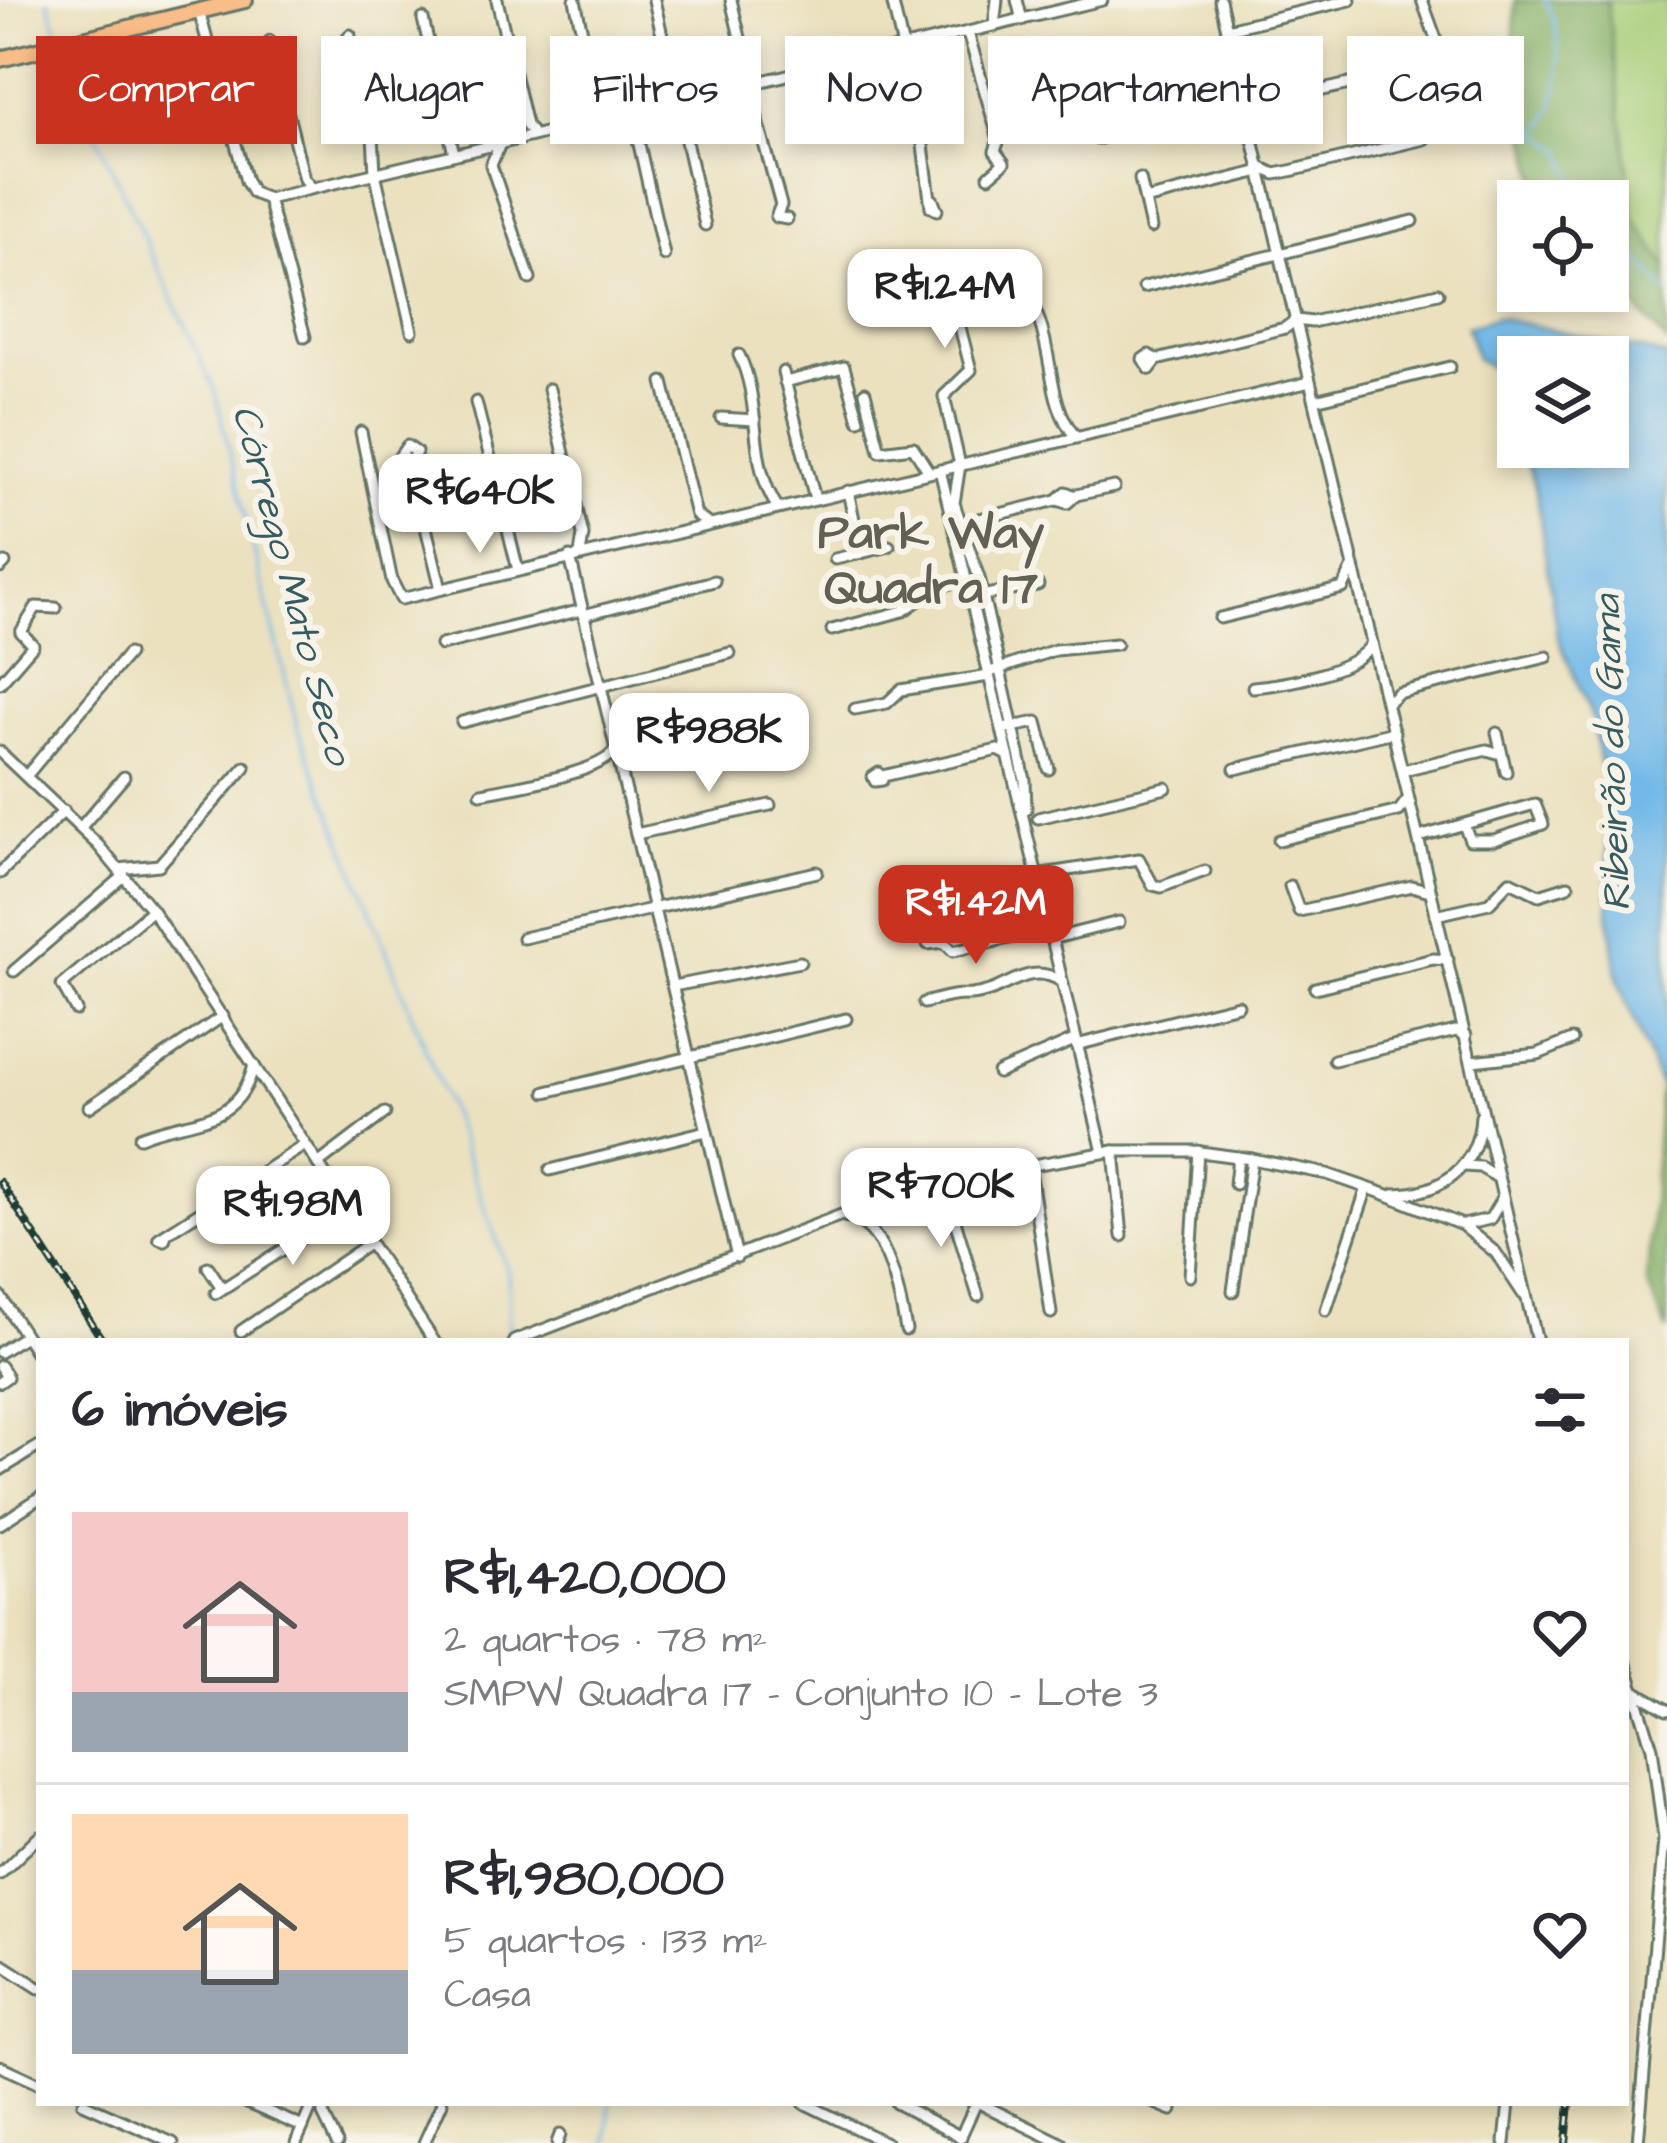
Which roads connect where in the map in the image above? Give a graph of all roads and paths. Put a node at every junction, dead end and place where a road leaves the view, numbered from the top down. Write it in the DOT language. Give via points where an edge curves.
graph roads {
  1 [pos="245,0"];
  2 [pos="496,0"];
  3 [pos="575,0"];
  4 [pos="654,0"];
  5 [pos="730,0"];
  6 [pos="892,0"];
  7 [pos="997,0"];
  8 [pos="1017,0"];
  9 [pos="1102,0"];
  10 [pos="1220,0"];
  11 [pos="1350,0"];
  12 [pos="1423,0"];
  13 [pos="1083,2"];
  14 [pos="199,11"];
  15 [pos="423,20"];
  16 [pos="1022,20"];
  17 [pos="1000,21"];
  18 [pos="1227,29"];
  19 [pos="974,35"];
  20 [pos="583,36"];
  21 [pos="661,36"];
  22 [pos="738,36"];
  23 [pos="899,36"];
  24 [pos="1229,36"];
  25 [pos="1436,36"];
  26 [pos="964,37"];
  27 [pos="0,59"];
  28 [pos="761,128"];
  29 [pos="550,129"];
  30 [pos="527,133"];
  31 [pos="295,144"];
  32 [pos="373,144"];
  33 [pos="497,144"];
  34 [pos="500,144"];
  35 [pos="639,144"];
  36 [pos="685,144"];
  37 [pos="923,144"];
  38 [pos="1254,144"];
  39 [pos="1403,144"];
  40 [pos="485,148"];
  41 [pos="454,154"];
  42 [pos="376,157"];
  43 [pos="493,158"];
  44 [pos="1260,169"];
  45 [pos="389,170"];
  46 [pos="375,173"];
  47 [pos="1276,174"];
  48 [pos="989,176"];
  49 [pos="1140,179"];
  50 [pos="305,186"];
  51 [pos="1264,186"];
  52 [pos="268,200"];
  53 [pos="933,200"];
  54 [pos="1144,200"];
  55 [pos="781,205"];
  56 [pos="704,210"];
  57 [pos="1413,220"];
  58 [pos="1151,228"];
  59 [pos="1280,251"];
  60 [pos="664,255"];
  61 [pos="530,279"];
  62 [pos="1016,282"];
  63 [pos="1144,286"];
  64 [pos="1438,292"];
  65 [pos="952,296"];
  66 [pos="1296,320"];
  67 [pos="1312,322"];
  68 [pos="1286,328"];
  69 [pos="412,331"];
  70 [pos="1299,333"];
  71 [pos="305,338"];
  72 [pos="739,355"];
  73 [pos="1156,360"];
  74 [pos="1450,367"];
  75 [pos="663,382"];
  76 [pos="1310,382"];
  77 [pos="549,389"];
  78 [pos="866,392"];
  79 [pos="1315,400"];
  80 [pos="476,402"];
  81 [pos="721,418"];
  82 [pos="755,420"];
  83 [pos="859,420"];
  84 [pos="1067,428"];
  85 [pos="361,432"];
  86 [pos="1076,437"];
  87 [pos="1063,440"];
  88 [pos="959,458"];
  89 [pos="410,462"];
  90 [pos="934,471"];
  91 [pos="1114,487"];
  92 [pos="848,491"];
  93 [pos="815,499"];
  94 [pos="772,505"];
  95 [pos="696,515"];
  96 [pos="979,519"];
  97 [pos="708,524"];
  98 [pos="957,525"];
  99 [pos="691,528"];
  100 [pos="583,535"];
  101 [pos="996,543"];
  102 [pos="890,546"];
  103 [pos="595,551"];
  104 [pos="861,553"];
  105 [pos="575,555"];
  106 [pos="835,559"];
  107 [pos="1353,564"];
  108 [pos="518,570"];
  109 [pos="966,579"];
  110 [pos="714,581"];
  111 [pos="1038,585"];
  112 [pos="1343,588"];
  113 [pos="441,589"];
  114 [pos="976,597"];
  115 [pos="1362,601"];
  116 [pos="56,608"];
  117 [pos="583,613"];
  118 [pos="1220,618"];
  119 [pos="832,630"];
  120 [pos="1372,643"];
  121 [pos="1117,644"];
  122 [pos="441,645"];
  123 [pos="730,653"];
  124 [pos="128,654"];
  125 [pos="1547,657"];
  126 [pos="1357,660"];
  127 [pos="1379,668"];
  128 [pos="991,673"];
  129 [pos="0,683"];
  130 [pos="600,687"];
  131 [pos="1253,687"];
  132 [pos="1384,689"];
  133 [pos="1398,693"];
  134 [pos="1388,704"];
  135 [pos="855,710"];
  136 [pos="462,722"];
  137 [pos="1394,732"];
  138 [pos="752,734"];
  139 [pos="1005,740"];
  140 [pos="1487,750"];
  141 [pos="0,752"];
  142 [pos="1501,754"];
  143 [pos="616,755"];
  144 [pos="603,762"];
  145 [pos="245,767"];
  146 [pos="1049,769"];
  147 [pos="1235,769"];
  148 [pos="1403,770"];
  149 [pos="1506,772"];
  150 [pos="27,775"];
  151 [pos="621,776"];
  152 [pos="883,776"];
  153 [pos="124,777"];
  154 [pos="1166,788"];
  155 [pos="481,793"];
  156 [pos="1409,798"];
  157 [pos="1022,803"];
  158 [pos="770,806"];
  159 [pos="64,811"];
  160 [pos="1400,811"];
  161 [pos="1038,818"];
  162 [pos="1414,820"];
  163 [pos="1463,825"];
  164 [pos="81,827"];
  165 [pos="636,834"];
  166 [pos="1419,837"];
  167 [pos="1030,839"];
  168 [pos="1280,840"];
  169 [pos="817,872"];
  170 [pos="1205,872"];
  171 [pos="0,873"];
  172 [pos="121,873"];
  173 [pos="1426,873"];
  174 [pos="1039,875"];
  175 [pos="1290,886"];
  176 [pos="1412,886"];
  177 [pos="1568,886"];
  178 [pos="1430,891"];
  179 [pos="152,910"];
  180 [pos="656,914"];
  181 [pos="1436,915"];
  182 [pos="1119,922"];
  183 [pos="922,925"];
  184 [pos="1048,931"];
  185 [pos="523,938"];
  186 [pos="1444,947"];
  187 [pos="1055,958"];
  188 [pos="1432,959"];
  189 [pos="1448,960"];
  190 [pos="800,962"];
  191 [pos="14,971"];
  192 [pos="1046,973"];
  193 [pos="1061,981"];
  194 [pos="673,986"];
  195 [pos="1315,988"];
  196 [pos="924,1003"];
  197 [pos="1238,1005"];
  198 [pos="76,1010"];
  199 [pos="223,1016"];
  200 [pos="846,1019"];
  201 [pos="1461,1030"];
  202 [pos="1572,1040"];
  203 [pos="1073,1045"];
  204 [pos="689,1057"];
  205 [pos="1334,1060"];
  206 [pos="1472,1061"];
  207 [pos="254,1065"];
  208 [pos="998,1073"];
  209 [pos="547,1092"];
  210 [pos="1480,1097"];
  211 [pos="89,1107"];
  212 [pos="385,1113"];
  213 [pos="706,1131"];
  214 [pos="140,1137"];
  215 [pos="305,1145"];
  216 [pos="1109,1151"];
  217 [pos="1198,1151"];
  218 [pos="1238,1157"];
  219 [pos="1252,1159"];
  220 [pos="1029,1163"];
  221 [pos="318,1164"];
  222 [pos="1464,1166"];
  223 [pos="550,1170"];
  224 [pos="943,1178"];
  225 [pos="1500,1180"];
  226 [pos="1235,1184"];
  227 [pos="1367,1188"];
  228 [pos="1437,1188"];
  229 [pos="338,1193"];
  230 [pos="1384,1194"];
  231 [pos="1503,1197"];
  232 [pos="866,1207"];
  233 [pos="844,1216"];
  234 [pos="1440,1216"];
  235 [pos="863,1220"];
  236 [pos="1462,1225"];
  237 [pos="166,1235"];
  238 [pos="1122,1236"];
  239 [pos="370,1243"];
  240 [pos="737,1257"];
  241 [pos="208,1267"];
  242 [pos="1190,1276"];
  243 [pos="1233,1291"];
  244 [pos="0,1296"];
  245 [pos="978,1296"];
  246 [pos="1528,1304"];
  247 [pos="1326,1310"];
  248 [pos="1051,1312"];
  249 [pos="906,1330"];
  250 [pos="241,1331"];
  251 [pos="25,1336"];
  252 [pos="432,1338"];
  253 [pos="522,1338"];
  254 [pos="1537,1338"];
  255 [pos="0,1352"];
  256 [pos="36,1352"];
  257 [pos="0,1366"];
  258 [pos="0,1382"];
  259 [pos="36,1448"];
  260 [pos="0,1470"];
  261 [pos="36,1500"];
  262 [pos="0,1524"];
  263 [pos="1629,1673"];
  264 [pos="1635,1691"];
  265 [pos="1667,1710"];
  266 [pos="1666,1747"];
  267 [pos="1652,1748"];
  268 [pos="1665,1816"];
  269 [pos="36,1840"];
  270 [pos="1666,1847"];
  271 [pos="0,1874"];
  272 [pos="0,1963"];
  273 [pos="36,1986"];
  274 [pos="1650,2025"];
  275 [pos="1667,2027"];
  276 [pos="0,2066"];
  277 [pos="36,2083"];
  278 [pos="90,2106"];
  279 [pos="254,2106"];
  280 [pos="312,2106"];
  281 [pos="324,2106"];
  282 [pos="441,2106"];
  283 [pos="810,2106"];
  284 [pos="901,2106"];
  285 [pos="976,2106"];
  286 [pos="984,2106"];
  287 [pos="1162,2106"];
  288 [pos="1509,2106"];
  289 [pos="1172,2110"];
  290 [pos="303,2127"];
  291 [pos="959,2140"];
  292 [pos="173,2143"];
  293 [pos="296,2143"];
  294 [pos="338,2143"];
  295 [pos="424,2143"];
  296 [pos="886,2143"];
  297 [pos="1061,2143"];
  298 [pos="1505,2143"];
  299 [pos="1638,2143"];
  1 -- 14 [label="main road"];
  2 -- 30 [label="street"];
  3 -- 20 [label="street"];
  4 -- 21 [label="street"];
  5 -- 22 [label="street"];
  6 -- 23 [label="street"];
  7 -- 17 [label="street"];
  8 -- 16 [label="street"];
  9 -- 13 [label="street"];
  10 -- 18 [label="street"];
  11 -- 18 [label="street"];
  12 -- 25 [label="street"];
  13 -- 16 [label="street"];
  14 -- 27 [label="main road"];
  14 -- 52 [label="street" via="246,181"];
  15 -- 41 [label="street"];
  16 -- 17 [label="street"];
  17 -- 19 [label="street"];
  18 -- 24 [label="street"];
  19 -- 26 [label="street"];
  19 -- 48 [label="street" via="1002,157 1003,167"];
  28 -- 55 [label="street"];
  29 -- 30 [label="street"];
  31 -- 50 [label="street"];
  32 -- 42 [label="street"];
  33 -- 40 [label="street"];
  34 -- 43 [label="street"];
  35 -- 60 [label="street"];
  36 -- 56 [label="street"];
  37 -- 53 [label="street"];
  38 -- 44 [label="street"];
  39 -- 47 [label="street"];
  40 -- 41 [label="street"];
  40 -- 43 [label="street"];
  41 -- 45 [label="street"];
  42 -- 45 [label="street"];
  42 -- 46 [label="street"];
  43 -- 61 [label="street"];
  44 -- 47 [label="street"];
  44 -- 51 [label="street"];
  44 -- 54 [label="street"];
  45 -- 46 [label="street"];
  46 -- 50 [label="street"];
  46 -- 69 [label="street"];
  47 -- 51 [label="street"];
  49 -- 54 [label="street"];
  50 -- 52 [label="street"];
  51 -- 59 [label="street"];
  52 -- 71 [label="street"];
  54 -- 58 [label="street"];
  57 -- 59 [label="street"];
  59 -- 63 [label="street"];
  59 -- 66 [label="street"];
  62 -- 84 [label="street" via="1039,308"];
  64 -- 67 [label="street"];
  65 -- 88 [label="street" via="971,359 967,376 944,396"];
  66 -- 67 [label="street"];
  66 -- 68 [label="street"];
  66 -- 70 [label="street"];
  67 -- 70 [label="street"];
  68 -- 70 [label="street"];
  68 -- 73 [label="street"];
  70 -- 76 [label="street"];
  72 -- 82 [label="street"];
  74 -- 79 [label="street"];
  75 -- 95 [label="street"];
  76 -- 79 [label="street"];
  76 -- 86 [label="street"];
  77 -- 100 [label="street"];
  78 -- 90 [label="street" via="878,449 913,447"];
  79 -- 107 [label="street"];
  80 -- 108 [label="street"];
  81 -- 82 [label="street"];
  82 -- 94 [label="street"];
  83 -- 93 [label="street" via="844,367 784,376"];
  84 -- 86 [label="street"];
  84 -- 87 [label="street"];
  85 -- 113 [label="street" via="401,599"];
  86 -- 87 [label="street"];
  87 -- 88 [label="street"];
  88 -- 90 [label="street"];
  88 -- 98 [label="street"];
  89 -- 113 [label="street"];
  90 -- 92 [label="street"];
  90 -- 98 [label="street"];
  91 -- 96 [label="street"];
  92 -- 93 [label="street"];
  92 -- 104 [label="street"];
  93 -- 94 [label="street"];
  94 -- 97 [label="street"];
  95 -- 97 [label="street"];
  95 -- 99 [label="street"];
  96 -- 98 [label="street"];
  96 -- 101 [label="street"];
  97 -- 99 [label="street"];
  98 -- 109 [label="street"];
  98 -- 114 [label="street"];
  99 -- 103 [label="street"];
  100 -- 103 [label="street"];
  100 -- 105 [label="street"];
  102 -- 104 [label="street"];
  103 -- 105 [label="street"];
  104 -- 106 [label="street"];
  105 -- 108 [label="street"];
  105 -- 117 [label="street"];
  107 -- 112 [label="street"];
  107 -- 115 [label="street"];
  108 -- 113 [label="street"];
  109 -- 114 [label="street"];
  109 -- 119 [label="street" via="903,611"];
  110 -- 117 [label="street"];
  111 -- 114 [label="street"];
  112 -- 115 [label="street"];
  112 -- 118 [label="street"];
  114 -- 128 [label="street"];
  115 -- 120 [label="street"];
  116 -- 129 [label="street" via="36,607 24,621 21,632 32,645"];
  117 -- 122 [label="street"];
  117 -- 130 [label="street"];
  120 -- 126 [label="street"];
  120 -- 127 [label="street"];
  121 -- 128 [label="street" via="1055,650"];
  123 -- 130 [label="street"];
  124 -- 150 [label="street"];
  125 -- 133 [label="street"];
  126 -- 127 [label="street"];
  126 -- 131 [label="street" via="1301,681"];
  127 -- 132 [label="street"];
  128 -- 135 [label="street" via="901,690 887,703"];
  128 -- 139 [label="street"];
  130 -- 136 [label="street"];
  130 -- 143 [label="street"];
  132 -- 133 [label="street"];
  132 -- 134 [label="street"];
  133 -- 134 [label="street"];
  134 -- 137 [label="street"];
  137 -- 147 [label="street"];
  137 -- 148 [label="street"];
  138 -- 143 [label="street"];
  139 -- 146 [label="street" via="1037,722"];
  139 -- 152 [label="street"];
  139 -- 157 [label="street"];
  139 -- 157 [label="street" via="1025,780"];
  140 -- 142 [label="street"];
  140 -- 142 [label="street" via="1497,736"];
  140 -- 148 [label="street"];
  141 -- 150 [label="street"];
  142 -- 149 [label="street"];
  143 -- 144 [label="street"];
  143 -- 151 [label="street"];
  144 -- 151 [label="street"];
  144 -- 155 [label="street"];
  145 -- 172 [label="street" via="158,866"];
  148 -- 156 [label="street"];
  150 -- 159 [label="street"];
  151 -- 165 [label="street"];
  153 -- 164 [label="street"];
  154 -- 161 [label="street"];
  156 -- 160 [label="street"];
  156 -- 162 [label="street"];
  157 -- 161 [label="street"];
  157 -- 167 [label="street"];
  158 -- 165 [label="street"];
  159 -- 164 [label="street"];
  159 -- 171 [label="street"];
  160 -- 162 [label="street"];
  160 -- 168 [label="street"];
  161 -- 167 [label="street"];
  162 -- 166 [label="street"];
  163 -- 163 [label="street" via="1535,804 1543,824 1477,840"];
  163 -- 166 [label="street"];
  164 -- 172 [label="street"];
  165 -- 180 [label="street"];
  166 -- 173 [label="street"];
  167 -- 174 [label="street"];
  169 -- 180 [label="street"];
  170 -- 174 [label="street" via="1161,887 1139,859"];
  172 -- 179 [label="street"];
  172 -- 191 [label="street"];
  173 -- 176 [label="street"];
  173 -- 178 [label="street"];
  174 -- 184 [label="street"];
  174 -- 184 [label="street"];
  175 -- 176 [label="street" via="1299,910"];
  176 -- 178 [label="street"];
  177 -- 181 [label="street" via="1539,895 1510,880 1489,903"];
  178 -- 181 [label="street"];
  179 -- 198 [label="street" via="62,986"];
  179 -- 199 [label="street"];
  180 -- 185 [label="street" via="638,911"];
  180 -- 194 [label="street"];
  181 -- 186 [label="street"];
  182 -- 184 [label="street"];
  183 -- 184 [label="street" via="928,944 944,942 953,951"];
  184 -- 187 [label="street"];
  186 -- 188 [label="street"];
  186 -- 189 [label="street"];
  187 -- 192 [label="street"];
  187 -- 193 [label="street"];
  188 -- 189 [label="street"];
  188 -- 195 [label="street"];
  189 -- 201 [label="street"];
  190 -- 194 [label="street"];
  192 -- 193 [label="street"];
  192 -- 196 [label="street"];
  193 -- 203 [label="street"];
  194 -- 204 [label="street"];
  197 -- 203 [label="street"];
  199 -- 207 [label="street"];
  199 -- 211 [label="street"];
  200 -- 204 [label="street"];
  201 -- 205 [label="street"];
  201 -- 206 [label="street"];
  202 -- 206 [label="street" via="1538,1054"];
  203 -- 208 [label="street"];
  203 -- 216 [label="street"];
  204 -- 209 [label="street"];
  204 -- 213 [label="street"];
  206 -- 210 [label="street"];
  207 -- 214 [label="street" via="245,1091 204,1123"];
  207 -- 215 [label="street"];
  210 -- 222 [label="street" via="1477,1144"];
  210 -- 225 [label="street"];
  212 -- 221 [label="street"];
  213 -- 223 [label="street"];
  213 -- 240 [label="street"];
  215 -- 221 [label="street"];
  215 -- 237 [label="street"];
  216 -- 217 [label="street"];
  216 -- 220 [label="street"];
  216 -- 238 [label="street"];
  217 -- 218 [label="street"];
  217 -- 242 [label="street"];
  218 -- 219 [label="street"];
  218 -- 226 [label="street"];
  219 -- 227 [label="street"];
  219 -- 243 [label="street"];
  220 -- 224 [label="street"];
  220 -- 248 [label="street"];
  221 -- 229 [label="street"];
  222 -- 225 [label="street"];
  222 -- 228 [label="street"];
  224 -- 232 [label="street"];
  224 -- 245 [label="street"];
  225 -- 231 [label="street"];
  227 -- 230 [label="street"];
  227 -- 247 [label="street"];
  228 -- 230 [label="street"];
  228 -- 234 [label="street"];
  229 -- 239 [label="street"];
  229 -- 241 [label="street" via="321,1225 219,1290"];
  230 -- 234 [label="street"];
  231 -- 236 [label="street" via="1490,1219"];
  231 -- 246 [label="street"];
  232 -- 233 [label="street"];
  232 -- 235 [label="street"];
  233 -- 235 [label="street"];
  233 -- 240 [label="street"];
  234 -- 236 [label="street"];
  235 -- 249 [label="street" via="886,1258"];
  236 -- 246 [label="street" via="1504,1262"];
  239 -- 250 [label="street"];
  239 -- 252 [label="street"];
  240 -- 253 [label="street"];
  244 -- 251 [label="street"];
  246 -- 254 [label="street"];
  251 -- 255 [label="street"];
  251 -- 256 [label="street"];
  257 -- 258 [label="street" via="7,1377"];
  259 -- 260 [label="street"];
  261 -- 262 [label="street"];
  263 -- 264 [label="street"];
  264 -- 265 [label="street"];
  264 -- 267 [label="street"];
  266 -- 267 [label="street"];
  267 -- 268 [label="street"];
  268 -- 270 [label="street"];
  269 -- 271 [label="street"];
  270 -- 274 [label="street"];
  272 -- 273 [label="street"];
  274 -- 275 [label="street"];
  274 -- 299 [label="street"];
  276 -- 277 [label="street"];
  278 -- 292 [label="street"];
  279 -- 290 [label="street"];
  280 -- 290 [label="street"];
  281 -- 294 [label="street"];
  282 -- 295 [label="street"];
  283 -- 296 [label="street"];
  284 -- 291 [label="street"];
  285 -- 291 [label="street"];
  286 -- 297 [label="street"];
  287 -- 289 [label="street"];
  288 -- 298 [label="street"];
  290 -- 293 [label="street"];
}
